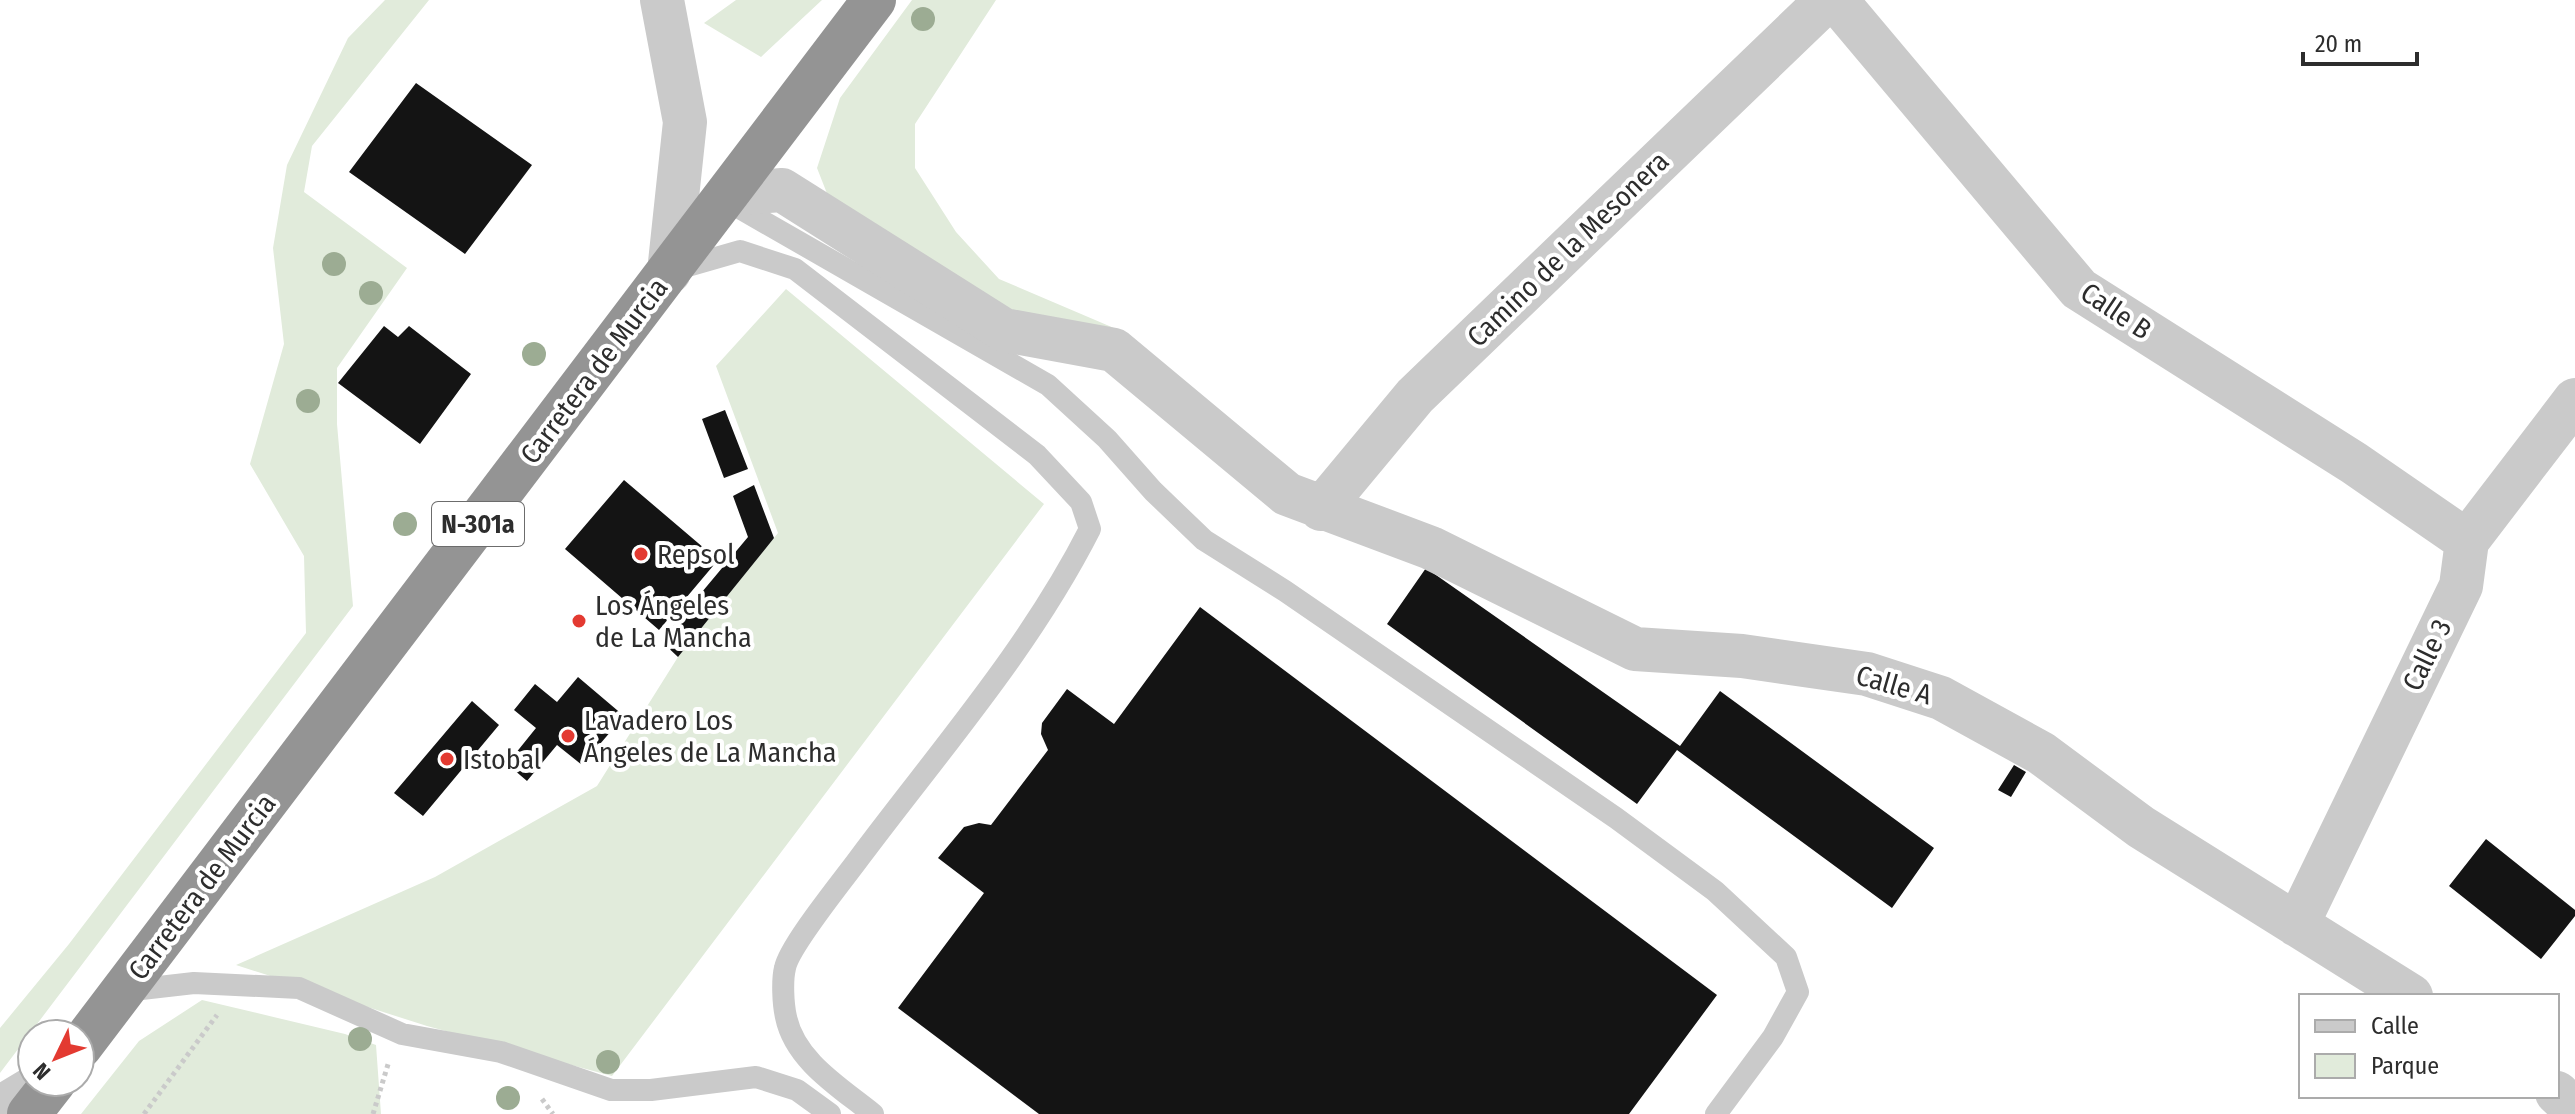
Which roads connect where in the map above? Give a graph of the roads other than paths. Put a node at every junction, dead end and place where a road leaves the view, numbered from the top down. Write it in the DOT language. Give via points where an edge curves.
graph roads {
  1 [pos="662,0"];
  2 [pos="874,0"];
  3 [pos="1827,0"];
  4 [pos="1836,0"];
  5 [pos="726,196"];
  6 [pos="669,272"];
  7 [pos="2575,400"];
  8 [pos="1321,509"];
  9 [pos="2467,541"];
  10 [pos="2297,925"];
  11 [pos="123,991"];
  12 [pos="2408,994"];
  13 [pos="96,1026"];
  14 [pos="2559,1095"];
  15 [pos="42,1098"];
  16 [pos="2575,1110"];
  17 [pos="29,1114"];
  18 [pos="830,1114"];
  19 [pos="873,1114"];
  20 [pos="1716,1114"];
  1 -- 6 [label="street" via="685,122"];
  2 -- 5 [label="highway, Carretera de Murcia / N-301a"];
  3 -- 8 [label="street, Camino de la Mesonera" via="1415,396"];
  4 -- 9 [label="street, Calle B" via="2079,289"];
  5 -- 6 [label="highway, Carretera de Murcia / N-301a"];
  5 -- 8 [label="street, Calle A" via="782,190 1004,330 1114,350 1287,494"];
  5 -- 20 [label="lane" via="1048,385 1204,540 1616,818 1715,891 1786,957 1798,992 1773,1037"];
  6 -- 11 [label="highway, Carretera de Murcia / N-301a"];
  6 -- 19 [label="lane" via="740,251 795,269 1037,455 1081,502 1090,529 1062,585 1004,672 833,893 785,966 786,1017 810,1063"];
  7 -- 9 [label="street, Calle 3"];
  8 -- 10 [label="street, Calle A" via="1431,548 1635,649 1742,656 1867,674 1941,698 2041,753 2141,827"];
  9 -- 10 [label="street, Calle 3" via="2461,586"];
  10 -- 12 [label="street, Calle A"];
  11 -- 13 [label="highway, Carretera de Murcia / N-301a"];
  11 -- 18 [label="lane" via="194,983 299,988 402,1034 501,1052 611,1090 756,1077 797,1090"];
  14 -- 16 [label="street"];
  15 -- 17 [label="highway"];
}
